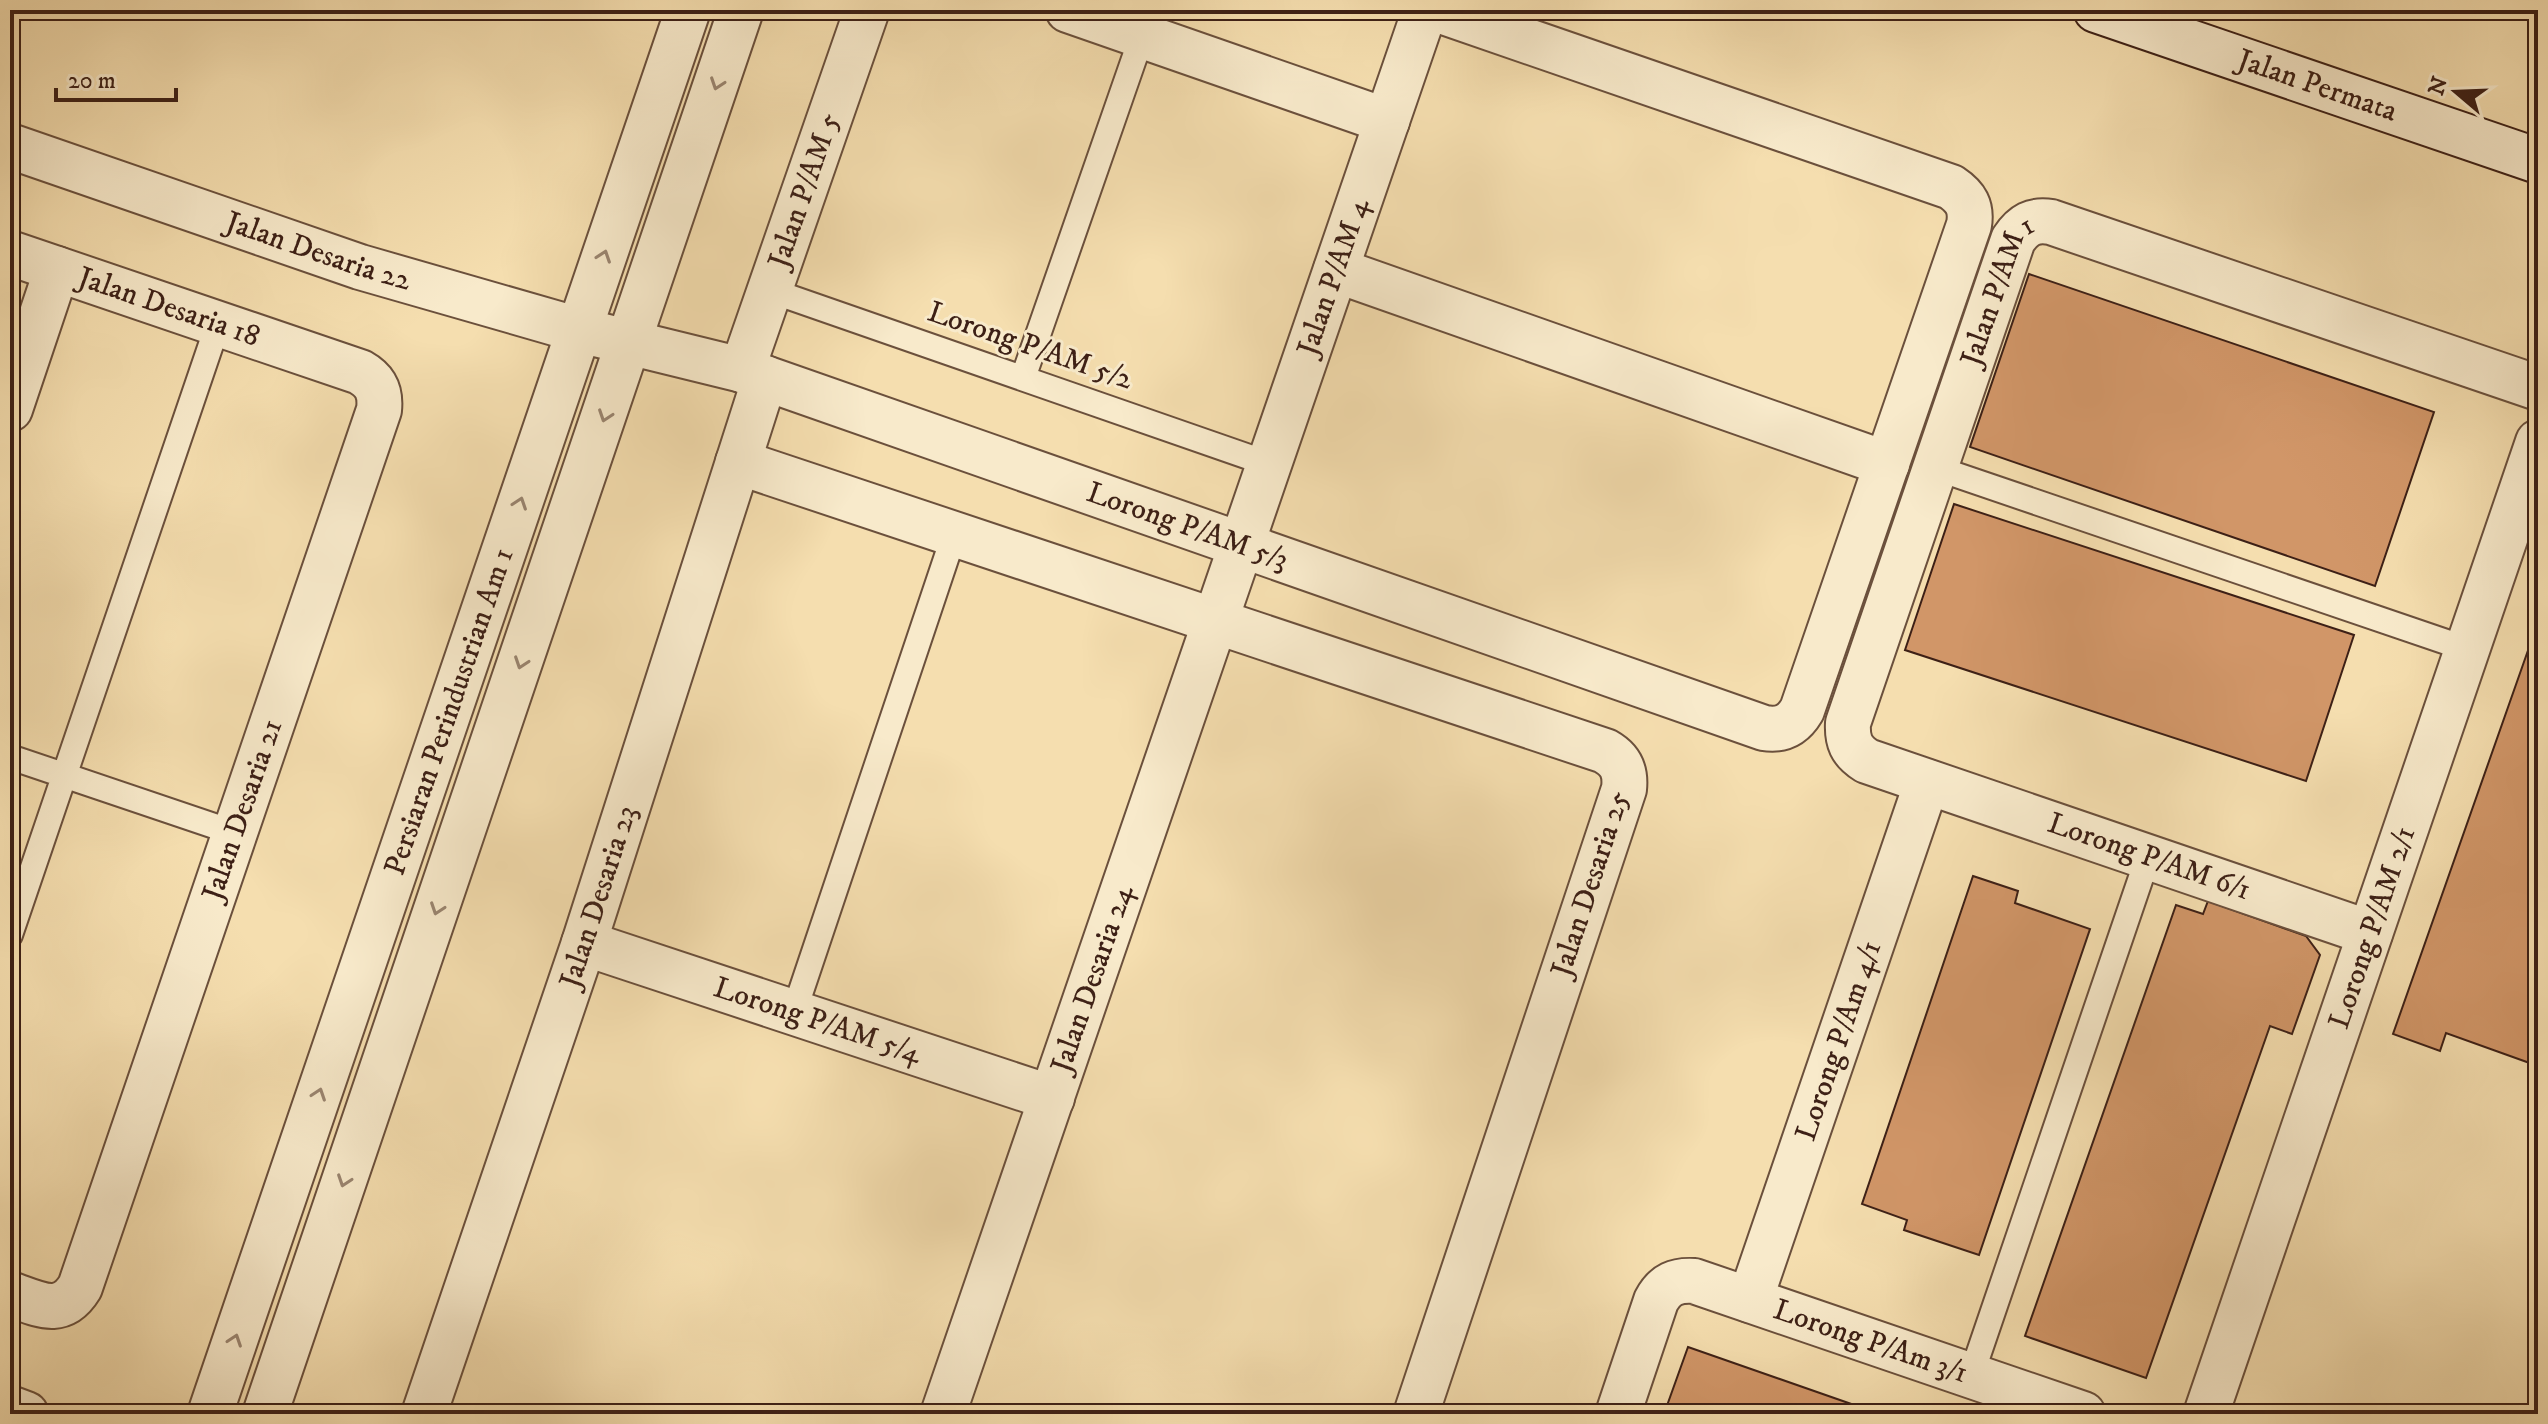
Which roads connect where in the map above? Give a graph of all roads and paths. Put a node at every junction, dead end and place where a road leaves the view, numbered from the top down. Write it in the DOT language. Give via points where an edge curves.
graph roads {
  1 [pos="688,10"];
  2 [pos="741,10"];
  3 [pos="867,10"];
  4 [pos="1068,10"];
  5 [pos="1425,10"];
  6 [pos="1438,10"];
  7 [pos="2096,10"];
  8 [pos="1142,36"];
  9 [pos="1387,121"];
  10 [pos="10,146"];
  11 [pos="2538,161"];
  12 [pos="10,253"];
  13 [pos="57,269"];
  14 [pos="1336,270"];
  15 [pos="769,290"];
  16 [pos="218,324"];
  17 [pos="579,330"];
  18 [pos="630,343"];
  19 [pos="327,361"];
  20 [pos="753,374"];
  21 [pos="1023,378"];
  22 [pos="2538,388"];
  23 [pos="10,409"];
  24 [pos="2538,442"];
  25 [pos="738,462"];
  26 [pos="1269,464"];
  27 [pos="1887,464"];
  28 [pos="1936,468"];
  29 [pos="954,535"];
  30 [pos="1241,545"];
  31 [pos="1215,622"];
  32 [pos="2467,649"];
  33 [pos="10,757"];
  34 [pos="64,775"];
  35 [pos="1927,782"];
  36 [pos="235,833"];
  37 [pos="2148,857"];
  38 [pos="2370,933"];
  39 [pos="10,935"];
  40 [pos="584,943"];
  41 [pos="794,1012"];
  42 [pos="1052,1098"];
  43 [pos="10,1294"];
  44 [pos="1750,1300"];
  45 [pos="1971,1376"];
  46 [pos="10,1408"];
  47 [pos="26,1414"];
  48 [pos="210,1414"];
  49 [pos="265,1414"];
  50 [pos="424,1414"];
  51 [pos="943,1414"];
  52 [pos="1416,1414"];
  53 [pos="1618,1414"];
  54 [pos="2083,1414"];
  55 [pos="2206,1414"];
  17 -- 1 [label="street, Persiaran Perindustrian Am 1, one-way"];
  2 -- 18 [label="street, Persiaran Perindustrian Am 1, one-way"];
  3 -- 15 [label="street, Jalan P/AM 5"];
  4 -- 8 [label="street"];
  5 -- 9 [label="street, Jalan P/AM 4"];
  6 -- 27 [label="street" via="1960,193 1968,203 1969,225"];
  7 -- 11 [label="street, Jalan Permata"];
  8 -- 9 [label="street"];
  8 -- 21 [label="lane"];
  9 -- 14 [label="street, Jalan P/AM 4"];
  10 -- 17 [label="street, Jalan Desaria 22" via="360,267"];
  12 -- 13 [label="street, Jalan Desaria 18"];
  13 -- 16 [label="street, Jalan Desaria 18"];
  13 -- 23 [label="street"];
  14 -- 26 [label="street, Jalan P/AM 4"];
  14 -- 27 [label="street"];
  15 -- 20 [label="street, Jalan P/AM 5"];
  15 -- 21 [label="lane, Lorong P/AM 5/2"];
  16 -- 19 [label="street, Jalan Desaria 18"];
  16 -- 34 [label="lane"];
  17 -- 18 [label="street, Jalan Desaria 22"];
  48 -- 17 [label="street, Persiaran Perindustrian Am 1, one-way"];
  18 -- 20 [label="street, Lorong P/AM 5/3"];
  18 -- 49 [label="street, Persiaran Perindustrian Am 1, one-way"];
  19 -- 36 [label="street, Jalan Desaria 21" via="370,378 380,398 379,410"];
  20 -- 25 [label="street, Jalan Desaria 23"];
  20 -- 30 [label="street, Lorong P/AM 5/3"];
  21 -- 26 [label="lane, Lorong P/AM 5/2"];
  22 -- 28 [label="street, Jalan P/AM 1" via="2040,220 2028,223 2013,240"];
  24 -- 32 [label="street, Lorong P/AM 2/1"];
  25 -- 29 [label="street"];
  25 -- 40 [label="street, Jalan Desaria 23"];
  26 -- 30 [label="street, Jalan P/AM 4"];
  27 -- 30 [label="street, Lorong P/AM 5/3" via="1802,710 1796,720 1776,730"];
  28 -- 32 [label="lane"];
  28 -- 35 [label="street, Jalan P/AM 1" via="1847,734 1850,746 1867,761"];
  29 -- 31 [label="street"];
  29 -- 41 [label="lane"];
  30 -- 31 [label="street, Jalan Desaria 24"];
  31 -- 42 [label="street, Jalan Desaria 24"];
  31 -- 52 [label="street, Jalan Desaria 25" via="1605,751 1615,757 1626,777"];
  32 -- 38 [label="street, Lorong P/AM 2/1"];
  33 -- 34 [label="lane"];
  34 -- 36 [label="lane"];
  34 -- 39 [label="lane"];
  35 -- 37 [label="street, Lorong P/AM 6/1"];
  35 -- 44 [label="street, Lorong P/Am 4/1"];
  36 -- 43 [label="street, Jalan Desaria 21" via="80,1287 65,1304 54,1307"];
  37 -- 38 [label="street, Lorong P/AM 6/1"];
  37 -- 45 [label="lane"];
  38 -- 55 [label="street, Lorong P/AM 2/1"];
  40 -- 41 [label="street, Lorong P/AM 5/4"];
  40 -- 50 [label="street, Jalan Desaria 23"];
  41 -- 42 [label="street, Lorong P/AM 5/4"];
  42 -- 51 [label="street, Jalan Desaria 24"];
  44 -- 45 [label="street, Lorong P/Am 3/1"];
  44 -- 53 [label="street, Lorong P/Am 3/1" via="1694,1281 1671,1283 1662,1290"];
  45 -- 54 [label="street, Lorong P/Am 3/1"];
  46 -- 47 [label="street"];
}
